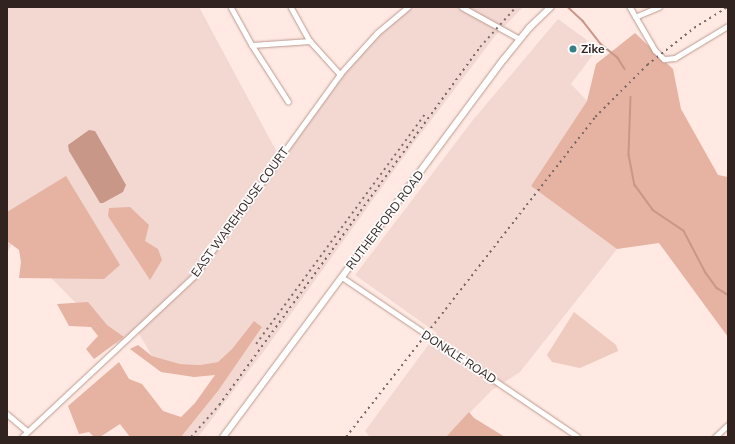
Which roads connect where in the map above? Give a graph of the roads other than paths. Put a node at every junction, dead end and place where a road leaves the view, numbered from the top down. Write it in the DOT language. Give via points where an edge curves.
graph roads {
  1 [pos="231,7"];
  2 [pos="291,7"];
  3 [pos="408,7"];
  4 [pos="462,7"];
  5 [pos="551,7"];
  6 [pos="630,7"];
  7 [pos="659,7"];
  8 [pos="635,17"];
  9 [pos="728,26"];
  10 [pos="520,39"];
  11 [pos="310,41"];
  12 [pos="252,46"];
  13 [pos="340,74"];
  14 [pos="288,101"];
  15 [pos="342,277"];
  16 [pos="7,414"];
  17 [pos="728,425"];
  18 [pos="27,431"];
  19 [pos="576,436"];
  20 [pos="22,437"];
  21 [pos="223,437"];
  22 [pos="715,437"];
  1 -- 12 [label="street"];
  2 -- 11 [label="street"];
  3 -- 13 [label="street, EAST WAREHOUSE COURT" via="377,34"];
  4 -- 10 [label="street"];
  5 -- 10 [label="street, RUTHERFORD ROAD"];
  6 -- 8 [label="street"];
  7 -- 8 [label="street"];
  8 -- 9 [label="street" via="654,50 668,60 676,58"];
  10 -- 15 [label="street, RUTHERFORD ROAD"];
  11 -- 12 [label="street"];
  11 -- 13 [label="street"];
  12 -- 14 [label="street"];
  13 -- 18 [label="street, EAST WAREHOUSE COURT" via="194,276"];
  15 -- 19 [label="street, DONKLE ROAD"];
  15 -- 21 [label="street, RUTHERFORD ROAD"];
  16 -- 18 [label="street"];
  17 -- 22 [label="street"];
  18 -- 20 [label="street, EAST WAREHOUSE COURT"];
}
